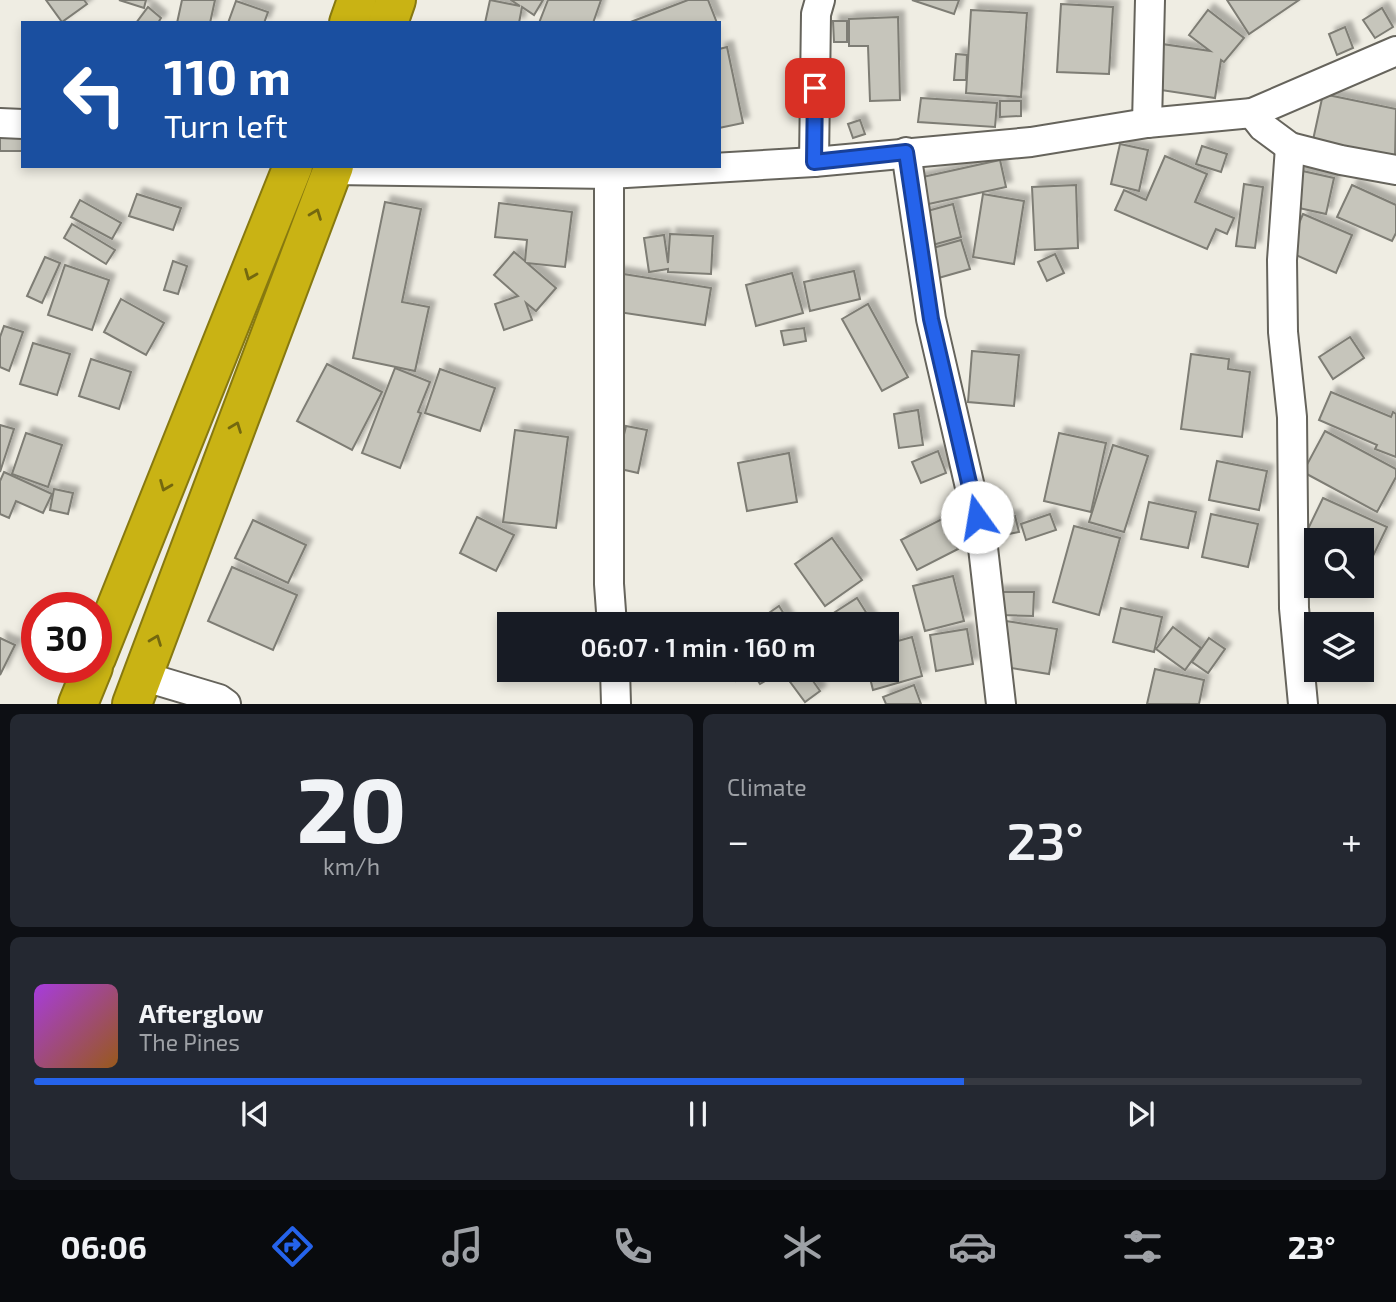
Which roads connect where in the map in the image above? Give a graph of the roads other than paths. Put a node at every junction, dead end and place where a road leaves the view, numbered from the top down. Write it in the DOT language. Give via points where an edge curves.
graph roads {
  1 [pos="357,0"];
  2 [pos="397,0"];
  3 [pos="820,0"];
  4 [pos="1150,0"];
  5 [pos="350,21"];
  6 [pos="389,21"];
  7 [pos="1396,51"];
  8 [pos="1252,113"];
  9 [pos="0,123"];
  10 [pos="1147,123"];
  11 [pos="21,124"];
  12 [pos="1290,147"];
  13 [pos="906,152"];
  14 [pos="814,162"];
  15 [pos="721,167"];
  16 [pos="292,168"];
  17 [pos="333,168"];
  18 [pos="711,168"];
  19 [pos="1396,170"];
  20 [pos="608,174"];
  21 [pos="611,612"];
  22 [pos="112,619"];
  23 [pos="615,682"];
  24 [pos="87,683"];
  25 [pos="137,690"];
  26 [pos="78,704"];
  27 [pos="226,704"];
  28 [pos="616,704"];
  29 [pos="1001,704"];
  30 [pos="1303,704"];
  1 -- 5 [label="highway"];
  2 -- 6 [label="highway"];
  3 -- 14 [label="street"];
  4 -- 10 [label="street"];
  7 -- 8 [label="street"];
  8 -- 10 [label="street"];
  8 -- 12 [label="street"];
  9 -- 11 [label="street"];
  10 -- 13 [label="street" via="1031,142"];
  12 -- 19 [label="street"];
  12 -- 30 [label="street" via="1282,260 1283,332 1292,417 1294,608"];
  13 -- 14 [label="street"];
  13 -- 29 [label="street" via="931,319 982,539"];
  14 -- 15 [label="street"];
  16 -- 22 [label="highway, one-way"];
  17 -- 20 [label="street"];
  25 -- 17 [label="highway, one-way"];
  18 -- 20 [label="street"];
  20 -- 21 [label="street"];
  23 -- 28 [label="street"];
  24 -- 26 [label="highway"];
  25 -- 27 [label="street" via="219,699"];
}
